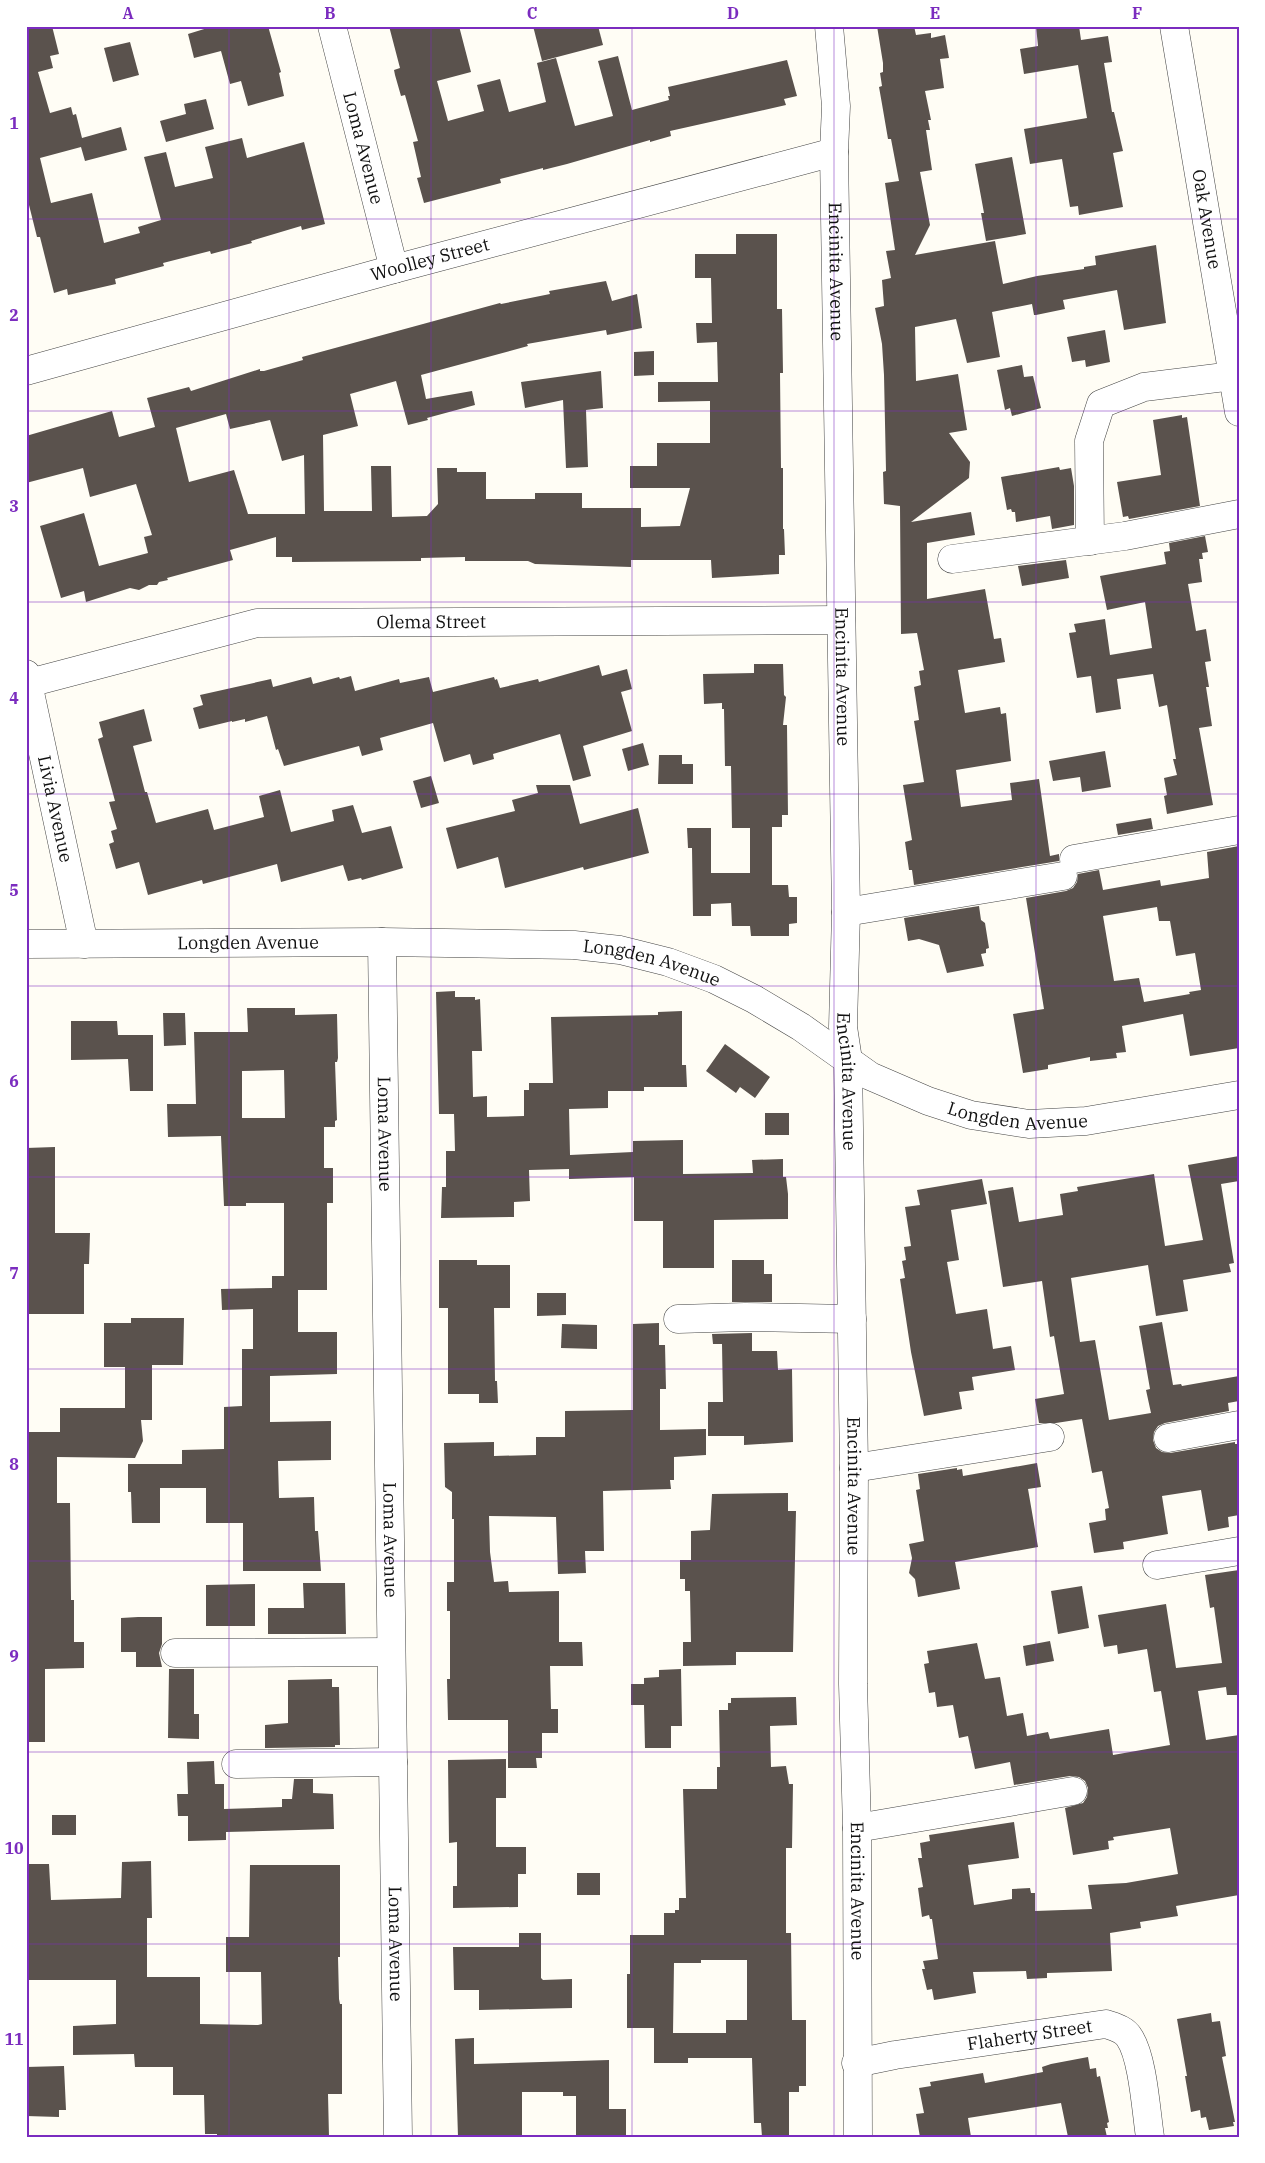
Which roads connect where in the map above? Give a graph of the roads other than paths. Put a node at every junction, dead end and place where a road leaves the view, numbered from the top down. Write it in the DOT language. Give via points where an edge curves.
graph roads {
  1 [pos="332,26"];
  2 [pos="829,26"];
  3 [pos="1174,26"];
  4 [pos="834,152"];
  5 [pos="394,269"];
  6 [pos="26,371"];
  7 [pos="1233,376"];
  8 [pos="1239,412"];
  9 [pos="1239,514"];
  10 [pos="1090,541"];
  11 [pos="952,559"];
  12 [pos="841,620"];
  13 [pos="28,678"];
  14 [pos="1239,830"];
  15 [pos="846,912"];
  16 [pos="382,942"];
  17 [pos="26,944"];
  18 [pos="84,944"];
  19 [pos="848,1060"];
  20 [pos="1239,1095"];
  21 [pos="678,1319"];
  22 [pos="852,1319"];
  23 [pos="1239,1425"];
  24 [pos="1050,1437"];
  25 [pos="1168,1438"];
  26 [pos="854,1468"];
  27 [pos="1239,1551"];
  28 [pos="1158,1566"];
  29 [pos="392,1652"];
  30 [pos="175,1653"];
  31 [pos="394,1762"];
  32 [pos="236,1764"];
  33 [pos="1073,1791"];
  34 [pos="857,1828"];
  35 [pos="856,2063"];
  36 [pos="398,2137"];
  37 [pos="858,2137"];
  38 [pos="1150,2137"];
  1 -- 5 [label="street, Loma Avenue"];
  2 -- 4 [label="street, Encinita Avenue" via="836,106"];
  3 -- 7 [label="street, Oak Avenue"];
  4 -- 5 [label="street, Woolley Street"];
  4 -- 12 [label="street, Encinita Avenue"];
  5 -- 6 [label="street, Woolley Street"];
  7 -- 8 [label="street, Oak Avenue"];
  7 -- 10 [label="street" via="1144,388 1101,404 1088,441"];
  9 -- 10 [label="street"];
  10 -- 11 [label="street"];
  12 -- 13 [label="street, Olema Street" via="257,623"];
  12 -- 15 [label="street, Encinita Avenue"];
  13 -- 18 [label="street, Livia Avenue"];
  14 -- 15 [label="street"];
  15 -- 19 [label="street, Encinita Avenue" via="843,1026"];
  16 -- 18 [label="street, Longden Avenue"];
  16 -- 19 [label="street, Longden Avenue" via="574,945 620,950 668,962 714,979 754,999"];
  16 -- 29 [label="street, Loma Avenue"];
  17 -- 18 [label="street, Longden Avenue"];
  19 -- 20 [label="street, Longden Avenue" via="870,1076 928,1101 971,1115 1029,1124 1086,1121"];
  19 -- 22 [label="street, Encinita Avenue"];
  21 -- 22 [label="street"];
  22 -- 26 [label="street, Encinita Avenue"];
  23 -- 25 [label="street"];
  24 -- 26 [label="street"];
  26 -- 34 [label="street, Encinita Avenue" via="853,1684"];
  27 -- 28 [label="street"];
  29 -- 30 [label="street"];
  29 -- 31 [label="street, Loma Avenue"];
  31 -- 32 [label="street"];
  31 -- 36 [label="street, Loma Avenue"];
  33 -- 34 [label="street"];
  34 -- 35 [label="street, Encinita Avenue"];
  35 -- 37 [label="street, Encinita Avenue"];
  35 -- 38 [label="street, Flaherty Street" via="1106,2024 1128,2036 1136,2051"];
}
